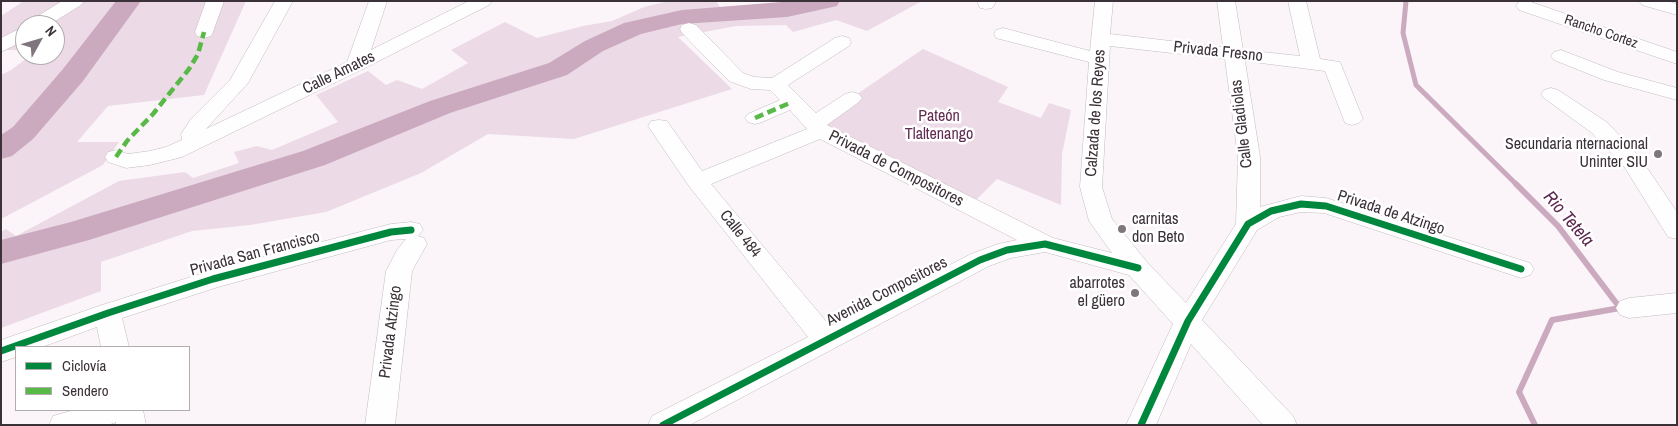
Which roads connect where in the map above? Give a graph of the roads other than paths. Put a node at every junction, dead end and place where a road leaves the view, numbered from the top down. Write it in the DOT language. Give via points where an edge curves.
graph roads {
  1 [pos="75,1"];
  2 [pos="215,1"];
  3 [pos="284,1"];
  4 [pos="378,1"];
  5 [pos="483,1"];
  6 [pos="1104,1"];
  7 [pos="1226,1"];
  8 [pos="1297,1"];
  9 [pos="1648,1"];
  10 [pos="1525,6"];
  11 [pos="1677,10"];
  12 [pos="52,15"];
  13 [pos="689,29"];
  14 [pos="204,32"];
  15 [pos="1003,34"];
  16 [pos="15,38"];
  17 [pos="842,42"];
  18 [pos="1,46"];
  19 [pos="1100,49"];
  20 [pos="1233,54"];
  21 [pos="1561,56"];
  22 [pos="1677,58"];
  23 [pos="1311,62"];
  24 [pos="356,65"];
  25 [pos="776,84"];
  26 [pos="1551,94"];
  27 [pos="1677,94"];
  28 [pos="852,98"];
  29 [pos="792,102"];
  30 [pos="755,118"];
  31 [pos="1352,119"];
  32 [pos="659,126"];
  33 [pos="818,128"];
  34 [pos="193,143"];
  35 [pos="116,158"];
  36 [pos="697,180"];
  37 [pos="1101,221"];
  38 [pos="1248,224"];
  39 [pos="1677,231"];
  40 [pos="413,237"];
  41 [pos="1045,244"];
  42 [pos="1077,252"];
  43 [pos="1138,268"];
  44 [pos="1521,269"];
  45 [pos="1677,302"];
  46 [pos="1629,308"];
  47 [pos="108,313"];
  48 [pos="1186,325"];
  49 [pos="825,339"];
  50 [pos="15,346"];
  51 [pos="15,346"];
  52 [pos="115,346"];
  53 [pos="1,351"];
  54 [pos="113,411"];
  55 [pos="128,411"];
  56 [pos="64,425"];
  57 [pos="131,425"];
  58 [pos="380,425"];
  59 [pos="663,425"];
  60 [pos="1141,425"];
  61 [pos="1282,425"];
  1 -- 12 [label="street"];
  2 -- 14 [label="street"];
  3 -- 34 [label="street" via="238,83 198,123 192,134"];
  4 -- 24 [label="street"];
  5 -- 24 [label="street, Calle Amates"];
  6 -- 19 [label="street, Calzada de los Reyes"];
  7 -- 20 [label="street, Calle Gladiolas"];
  8 -- 23 [label="street"];
  9 -- 11 [label="street"];
  10 -- 22 [label="street, Rancho Cortez"];
  13 -- 25 [label="street" via="736,77 751,83"];
  15 -- 19 [label="street, Privada Fresno"];
  16 -- 18 [label="street"];
  17 -- 25 [label="street"];
  19 -- 20 [label="street, Privada Fresno"];
  19 -- 37 [label="street, Calzada de los Reyes" via="1091,187"];
  20 -- 23 [label="street, Privada Fresno"];
  20 -- 38 [label="street, Calle Gladiolas" via="1249,157"];
  21 -- 27 [label="street" via="1611,76"];
  23 -- 31 [label="street, Privada Fresno" via="1334,66"];
  24 -- 34 [label="street, Calle Amates" via="234,134"];
  25 -- 29 [label="street, Privada de Compositores"];
  26 -- 39 [label="street" via="1600,128 1633,164"];
  28 -- 33 [label="street"];
  29 -- 30 [label="street"];
  29 -- 33 [label="street, Privada de Compositores"];
  32 -- 36 [label="street, Calle 484"];
  33 -- 36 [label="street"];
  33 -- 41 [label="street, Privada de Compositores"];
  34 -- 35 [label="street, Calle Amates" via="150,158 126,161"];
  36 -- 49 [label="street, Calle 484"];
  37 -- 42 [label="street" via="1100,239"];
  37 -- 43 [label="street, Calzada de los Reyes"];
  38 -- 44 [label="street, Privada de Atzingo" via="1284,206 1326,206"];
  38 -- 48 [label="street, Privada de Atzingo"];
  40 -- 47 [label="street, Privada San Francisco" via="391,232 230,274"];
  40 -- 58 [label="street, Privada Atzingo" via="399,271"];
  41 -- 42 [label="street, Avenida Compositores"];
  41 -- 49 [label="street, Avenida Compositores" via="1007,250 980,260"];
  42 -- 43 [label="street, Avenida Compositores"];
  43 -- 48 [label="street, Calzada de los Reyes"];
  45 -- 46 [label="street"];
  47 -- 50 [label="street, Privada San Francisco"];
  47 -- 52 [label="street"];
  48 -- 60 [label="street, Privada de Atzingo"];
  48 -- 61 [label="street, Calzada de los Reyes"];
  49 -- 59 [label="street, Avenida Compositores"];
  51 -- 53 [label="street, Privada San Francisco"];
  54 -- 56 [label="street"];
  55 -- 57 [label="street"];
}
